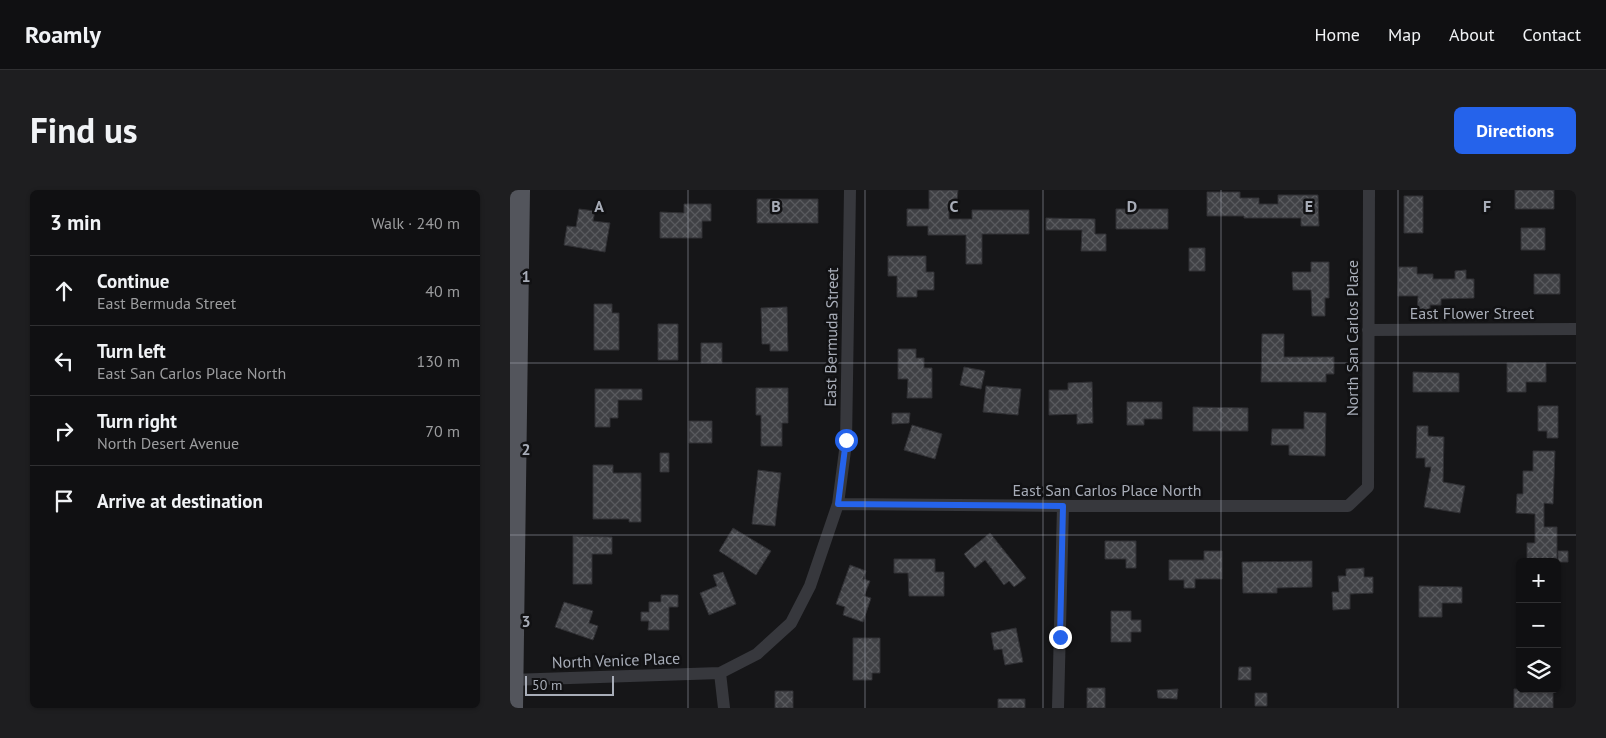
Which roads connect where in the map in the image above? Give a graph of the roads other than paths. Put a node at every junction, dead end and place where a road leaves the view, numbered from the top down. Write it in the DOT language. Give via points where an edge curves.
graph roads {
  1 [pos="520,190"];
  2 [pos="850,190"];
  3 [pos="1369,190"];
  4 [pos="1576,329"];
  5 [pos="1368,330"];
  6 [pos="514,334"];
  7 [pos="1368,487"];
  8 [pos="838,504"];
  9 [pos="1063,506"];
  10 [pos="720,673"];
  11 [pos="512,680"];
  12 [pos="513,708"];
  13 [pos="724,708"];
  14 [pos="1058,708"];
  1 -- 6 [label="main road"];
  2 -- 8 [label="street, East Bermuda Street" via="846,443"];
  3 -- 5 [label="street, North San Carlos Place"];
  4 -- 5 [label="street, East Flower Street"];
  5 -- 7 [label="street, North San Carlos Place"];
  6 -- 11 [label="main road"];
  7 -- 9 [label="street, East San Carlos Place North" via="1348,506"];
  8 -- 9 [label="street, East San Carlos Place North"];
  8 -- 10 [label="street, East Bermuda Street" via="810,586 790,623 757,654"];
  9 -- 14 [label="street"];
  10 -- 11 [label="street, North Venice Place"];
  10 -- 13 [label="street"];
  11 -- 12 [label="main road"];
}
